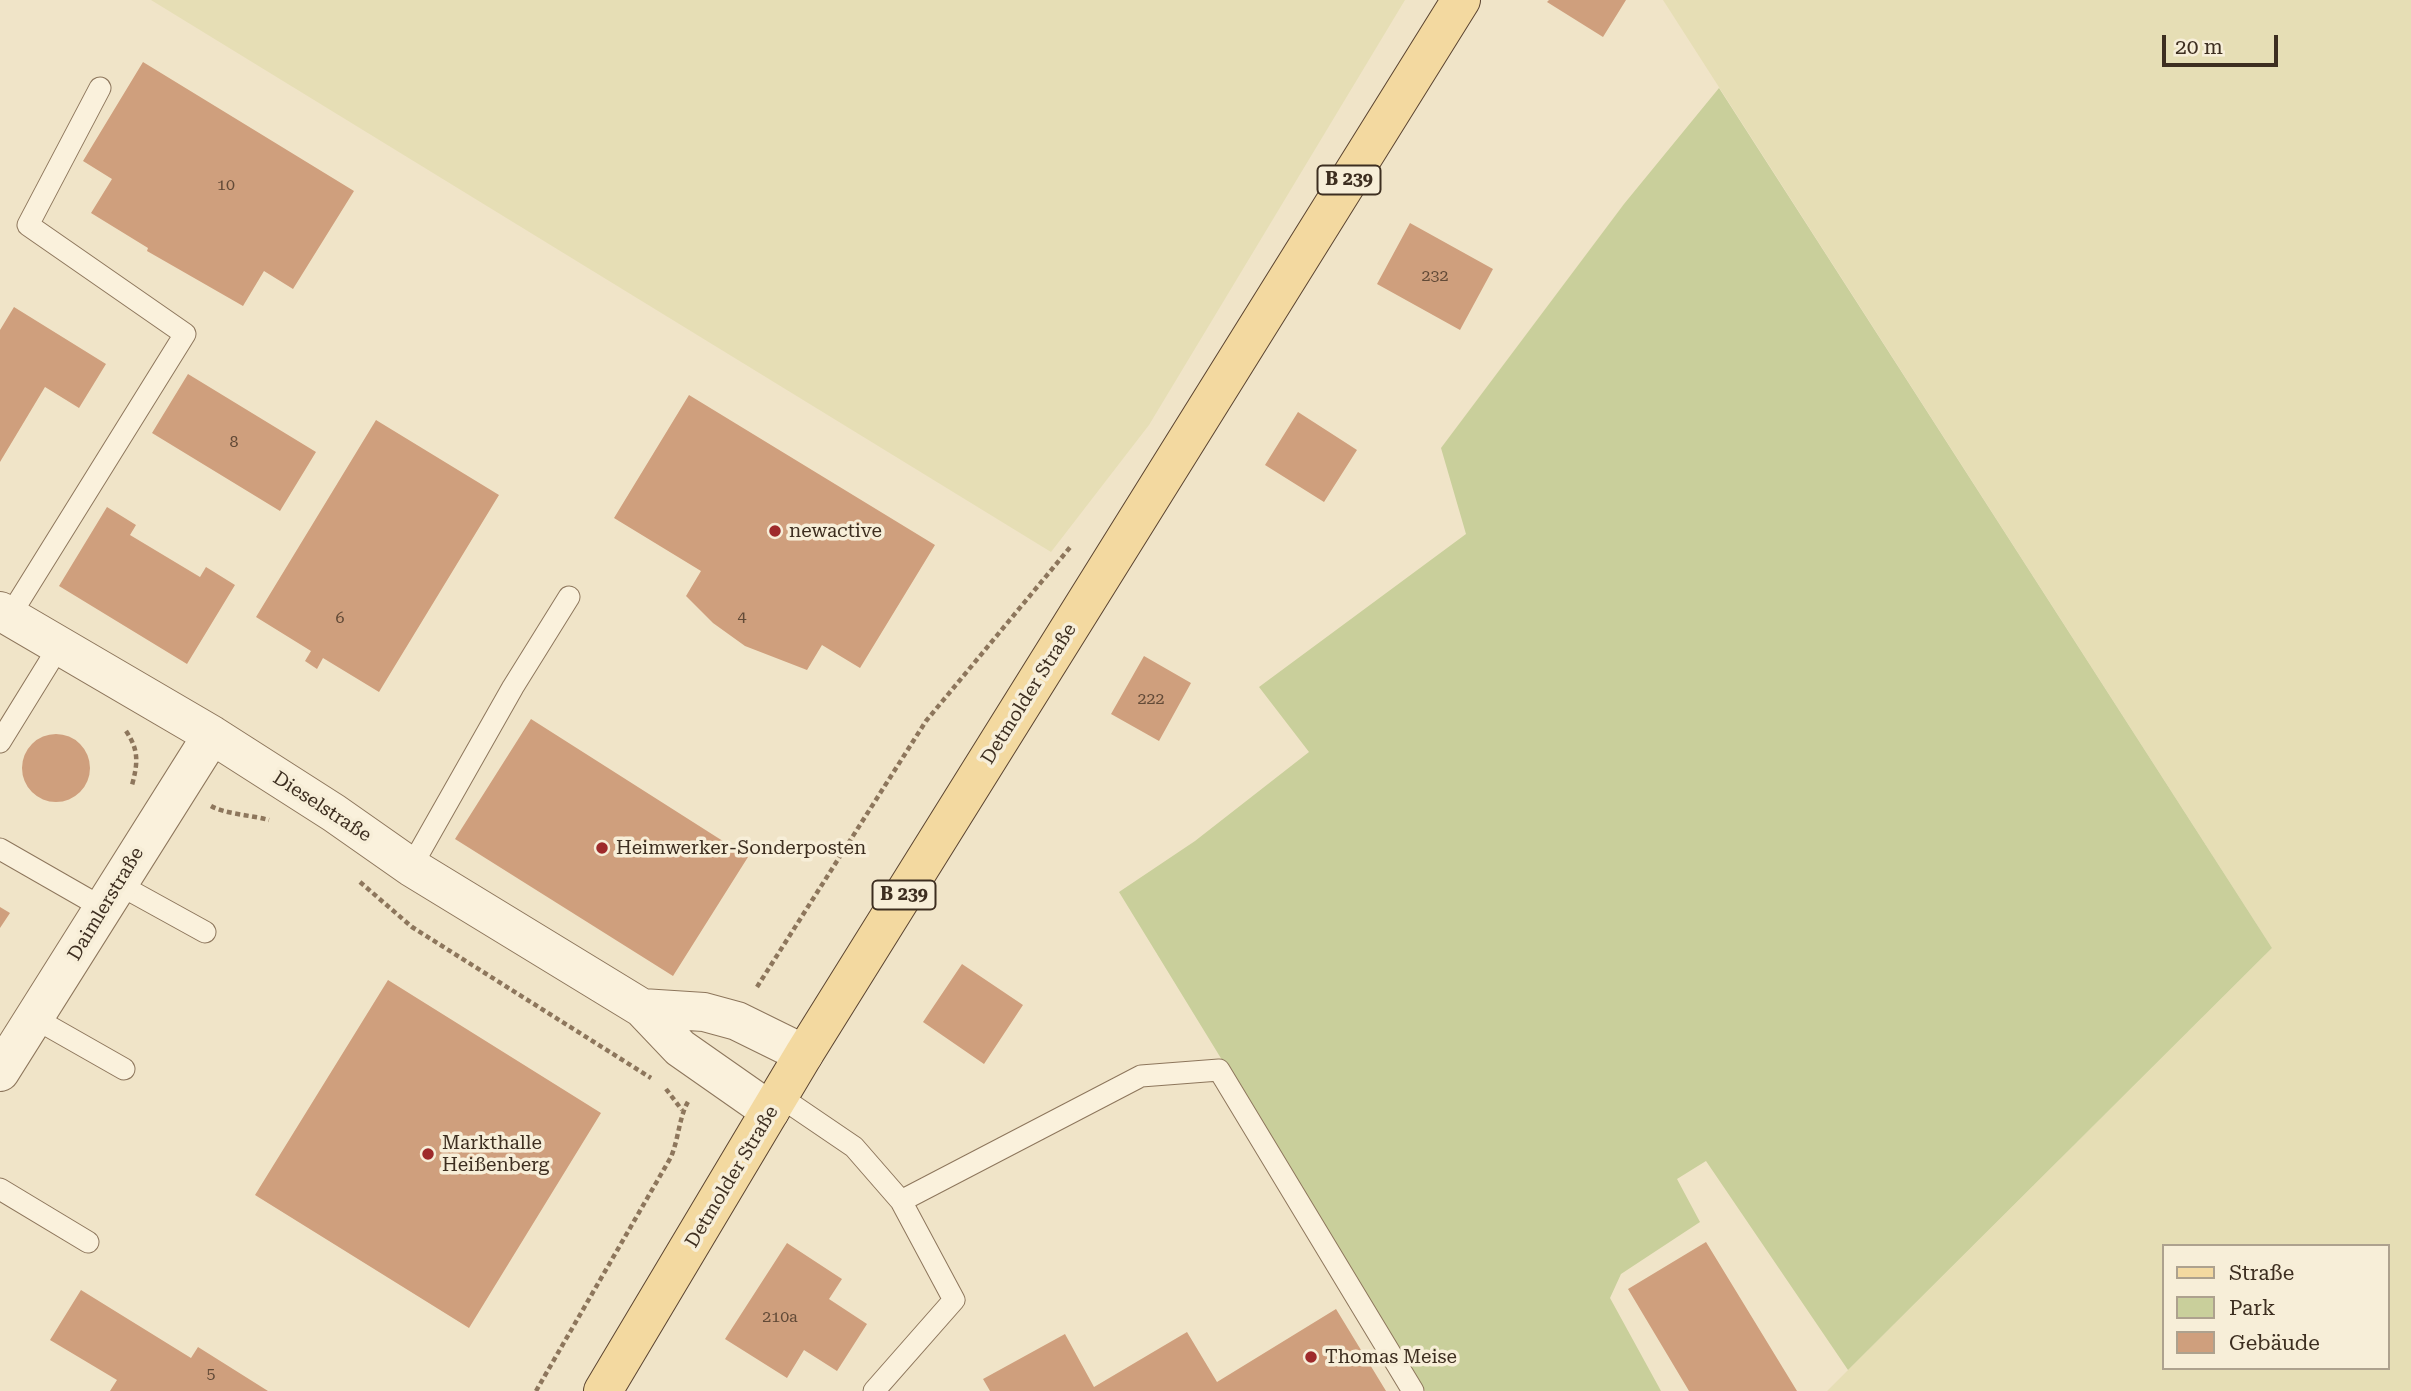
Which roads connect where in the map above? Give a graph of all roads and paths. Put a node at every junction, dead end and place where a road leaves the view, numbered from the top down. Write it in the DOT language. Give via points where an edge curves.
graph roads {
  1 [pos="1461,0"];
  2 [pos="100,88"];
  3 [pos="1073,544"];
  4 [pos="569,597"];
  5 [pos="5,614"];
  6 [pos="58,648"];
  7 [pos="212,736"];
  8 [pos="0,742"];
  9 [pos="138,762"];
  10 [pos="178,786"];
  11 [pos="281,827"];
  12 [pos="0,849"];
  13 [pos="411,867"];
  14 [pos="357,879"];
  15 [pos="111,896"];
  16 [pos="205,932"];
  17 [pos="642,1008"];
  18 [pos="36,1019"];
  19 [pos="737,1021"];
  20 [pos="804,1054"];
  21 [pos="124,1069"];
  22 [pos="709,1070"];
  23 [pos="0,1072"];
  24 [pos="775,1104"];
  25 [pos="682,1110"];
  26 [pos="0,1189"];
  27 [pos="901,1201"];
  28 [pos="88,1242"];
  29 [pos="536,1391"];
  30 [pos="603,1391"];
  31 [pos="874,1391"];
  32 [pos="1413,1391"];
  1 -- 20 [label="main road, Detmolder Straße / B 239"];
  2 -- 5 [label="lane" via="29,225 185,334"];
  3 -- 19 [label="path" via="926,720"];
  4 -- 13 [label="lane"];
  5 -- 6 [label="street, Dieselstraße"];
  6 -- 7 [label="street, Dieselstraße"];
  6 -- 8 [label="lane"];
  7 -- 10 [label="street, Daimlerstraße"];
  7 -- 13 [label="street, Dieselstraße"];
  9 -- 10 [label="path"];
  10 -- 11 [label="path" via="220,811 237,811"];
  10 -- 15 [label="street, Daimlerstraße"];
  12 -- 15 [label="lane"];
  13 -- 17 [label="street, Dieselstraße"];
  14 -- 25 [label="path" via="412,927 641,1070 674,1096"];
  15 -- 16 [label="lane"];
  15 -- 18 [label="street, Daimlerstraße"];
  17 -- 19 [label="street, Dieselstraße" via="705,1012"];
  17 -- 22 [label="street, Dieselstraße" via="680,1048"];
  18 -- 21 [label="lane"];
  18 -- 23 [label="street, Daimlerstraße"];
  19 -- 20 [label="street, Dieselstraße"];
  20 -- 24 [label="main road, Detmolder Straße / B 239"];
  22 -- 24 [label="street, Dieselstraße"];
  22 -- 25 [label="path"];
  24 -- 27 [label="lane" via="854,1147"];
  24 -- 30 [label="main road, Detmolder Straße / B 239"];
  25 -- 29 [label="path" via="680,1137 671,1157"];
  26 -- 28 [label="lane"];
  27 -- 31 [label="lane" via="954,1300"];
  27 -- 32 [label="lane" via="1141,1076 1219,1070"];
}
